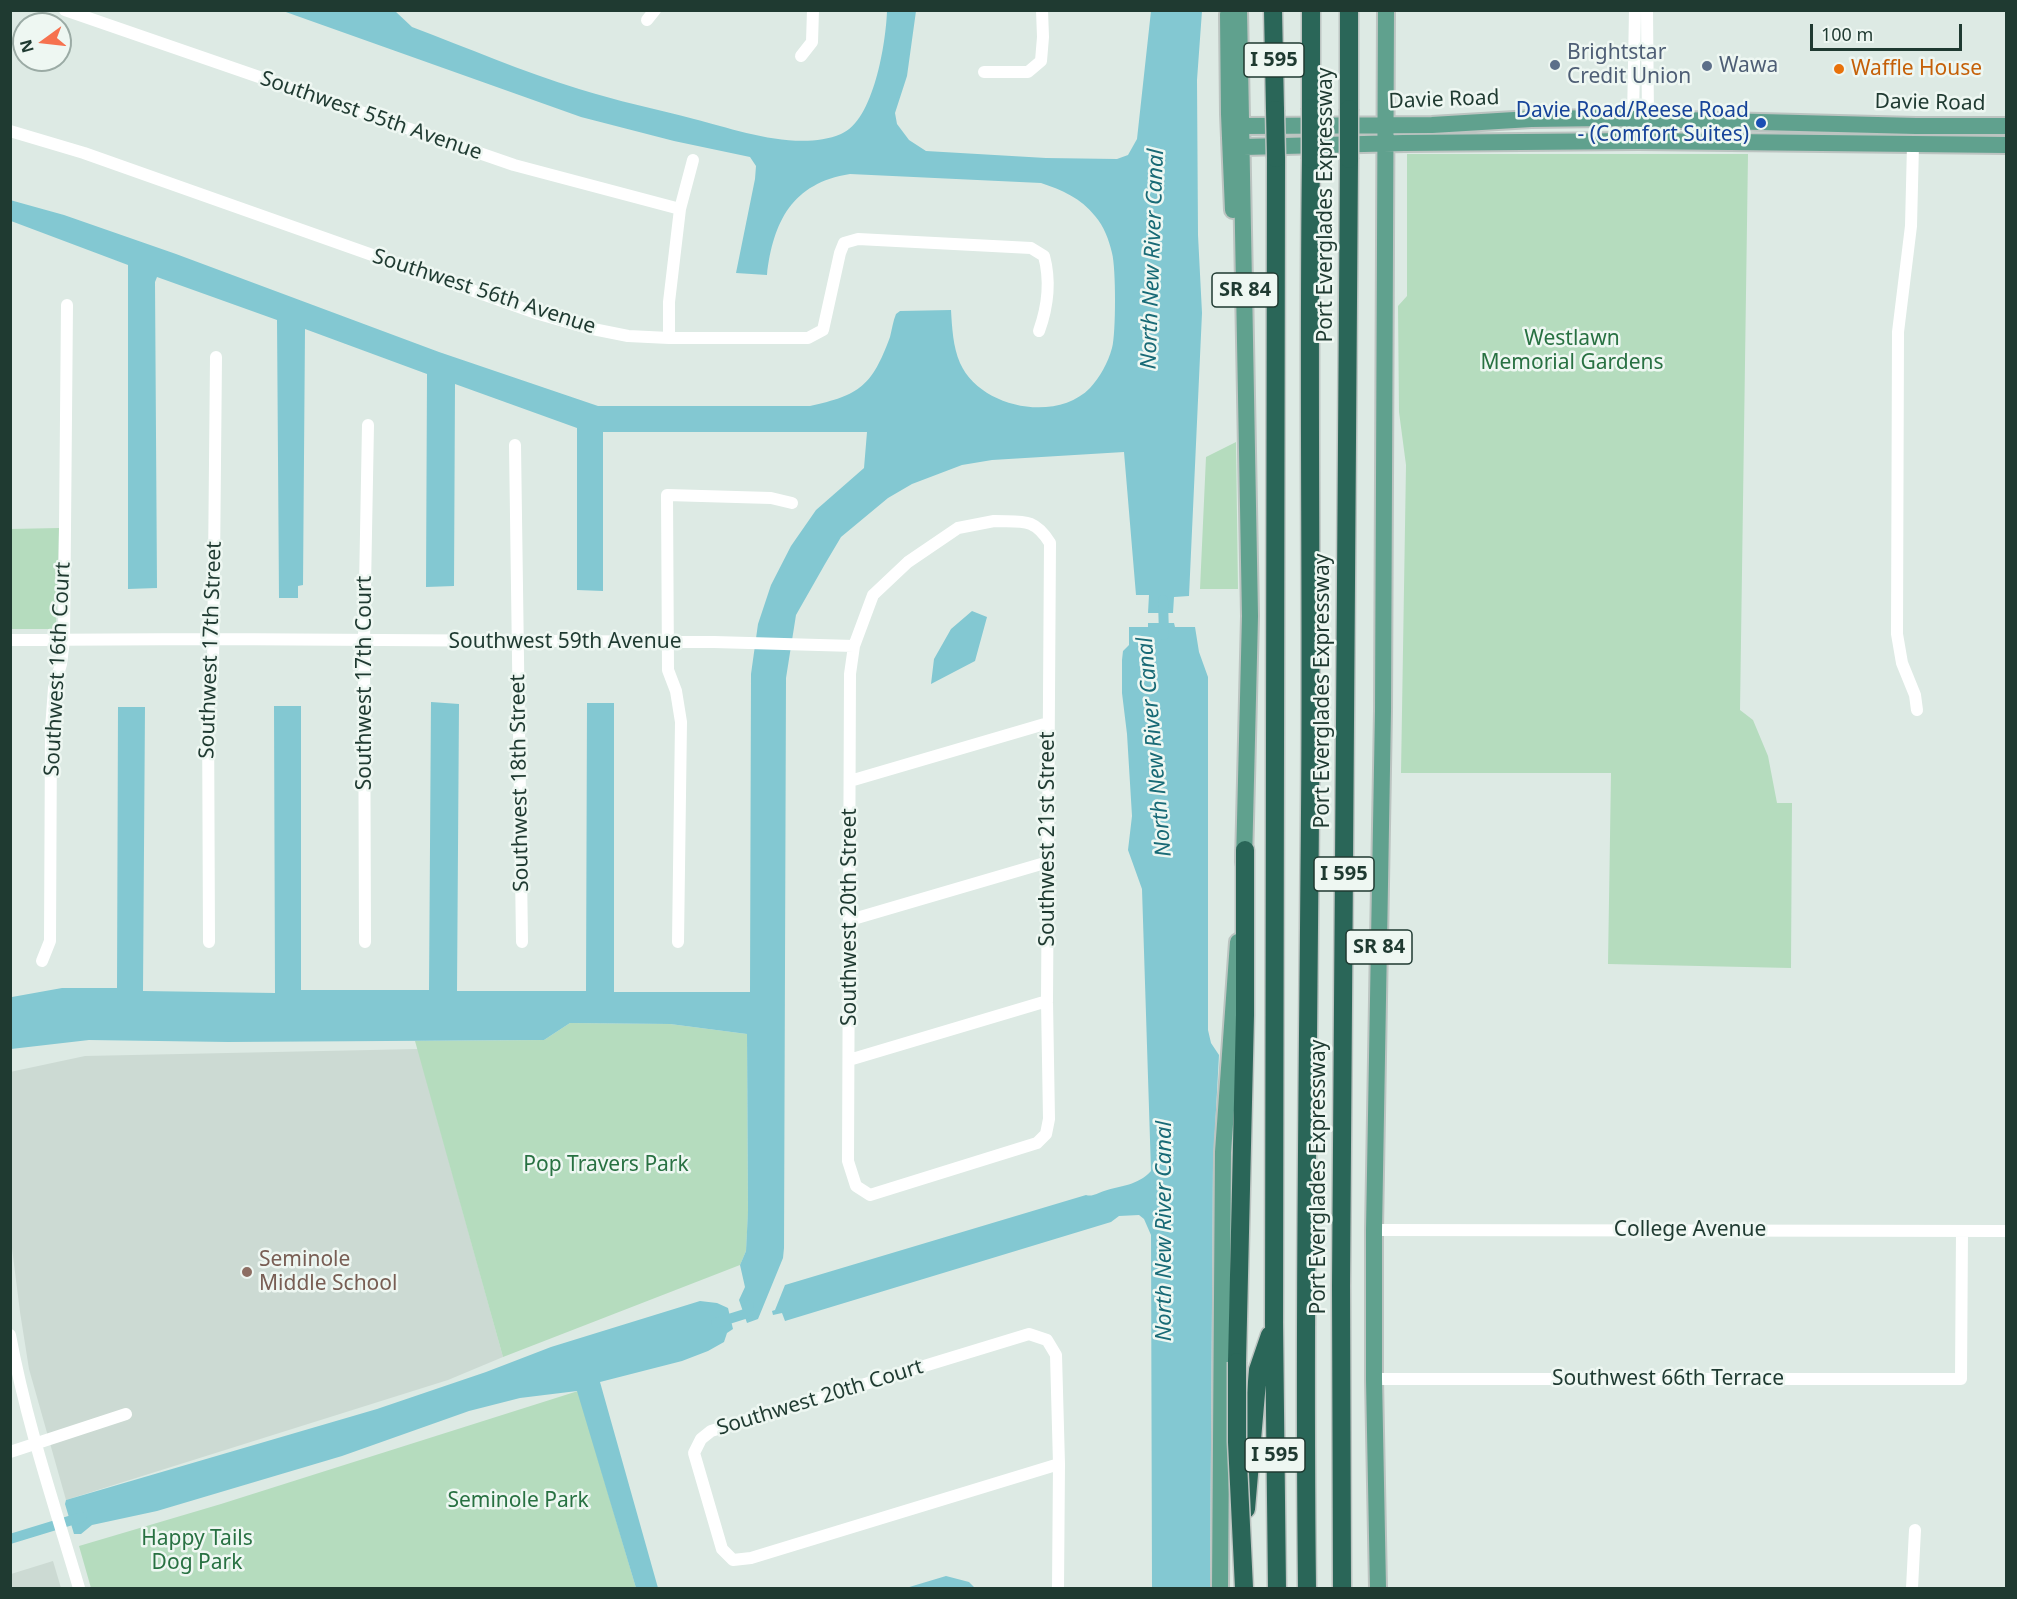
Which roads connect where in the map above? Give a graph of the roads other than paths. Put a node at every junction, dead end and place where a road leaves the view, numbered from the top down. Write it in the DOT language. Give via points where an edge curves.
graph roads {
  1 [pos="65,10"];
  2 [pos="813,10"];
  3 [pos="1042,10"];
  4 [pos="1228,10"];
  5 [pos="1239,10"];
  6 [pos="1273,10"];
  7 [pos="1349,10"];
  8 [pos="1386,10"];
  9 [pos="1635,10"];
  10 [pos="1647,10"];
  11 [pos="1311,15"];
  12 [pos="801,56"];
  13 [pos="984,72"];
  14 [pos="1640,119"];
  15 [pos="1385,125"];
  16 [pos="1242,126"];
  17 [pos="2007,126"];
  18 [pos="10,131"];
  19 [pos="1638,141"];
  20 [pos="1385,144"];
  21 [pos="1913,145"];
  22 [pos="2007,145"];
  23 [pos="1243,147"];
  24 [pos="693,160"];
  25 [pos="680,209"];
  26 [pos="67,305"];
  27 [pos="1039,331"];
  28 [pos="669,338"];
  29 [pos="216,357"];
  30 [pos="368,425"];
  31 [pos="1248,432"];
  32 [pos="514,445"];
  33 [pos="792,503"];
  34 [pos="213,639"];
  35 [pos="10,640"];
  36 [pos="64,640"];
  37 [pos="364,641"];
  38 [pos="518,643"];
  39 [pos="668,643"];
  40 [pos="854,646"];
  41 [pos="1917,710"];
  42 [pos="1048,723"];
  43 [pos="850,781"];
  44 [pos="1245,850"];
  45 [pos="1048,862"];
  46 [pos="850,920"];
  47 [pos="209,942"];
  48 [pos="365,942"];
  49 [pos="522,942"];
  50 [pos="678,942"];
  51 [pos="42,961"];
  52 [pos="1047,1001"];
  53 [pos="849,1060"];
  54 [pos="856,1186"];
  55 [pos="1374,1230"];
  56 [pos="1962,1231"];
  57 [pos="2007,1231"];
  58 [pos="1274,1322"];
  59 [pos="10,1335"];
  60 [pos="1374,1378"];
  61 [pos="126,1414"];
  62 [pos="36,1445"];
  63 [pos="10,1452"];
  64 [pos="1059,1464"];
  65 [pos="1915,1530"];
  66 [pos="79,1588"];
  67 [pos="1058,1588"];
  68 [pos="1220,1588"];
  69 [pos="1239,1588"];
  70 [pos="1244,1588"];
  71 [pos="1277,1588"];
  72 [pos="1307,1588"];
  73 [pos="1342,1588"];
  74 [pos="1378,1588"];
  75 [pos="1912,1588"];
  1 -- 25 [label="street, Southwest 55th Avenue" via="514,165"];
  2 -- 12 [label="street" via="812,42"];
  3 -- 13 [label="street" via="1041,61 1028,72"];
  4 -- 31 [label="main road" via="1237,316"];
  5 -- 16 [label="main road, SR 84"];
  6 -- 58 [label="highway, I 595, bridge"];
  7 -- 73 [label="highway, Port Everglades Expressway / I 595, bridge" via="1340,1308"];
  8 -- 15 [label="main road, SR 84"];
  9 -- 14 [label="street"];
  10 -- 14 [label="street"];
  11 -- 72 [label="highway, bridge"];
  14 -- 15 [label="main road, Davie Road"];
  14 -- 17 [label="main road, Davie Road"];
  14 -- 19 [label="street"];
  15 -- 16 [label="main road, Davie Road"];
  15 -- 20 [label="main road, SR 84"];
  16 -- 23 [label="main road, SR 84"];
  18 -- 28 [label="street, Southwest 56th Avenue" via="84,153 538,314 628,336"];
  19 -- 20 [label="main road, Davie Road"];
  19 -- 21 [label="main road, Davie Road"];
  20 -- 23 [label="main road, Davie Road"];
  20 -- 55 [label="main road, SR 84" via="1383,711"];
  21 -- 22 [label="main road, Davie Road"];
  21 -- 41 [label="street" via="1911,226 1898,333 1897,634"];
  23 -- 31 [label="main road, SR 84"];
  24 -- 25 [label="street"];
  25 -- 28 [label="street" via="669,302"];
  26 -- 36 [label="street, Southwest 16th Court"];
  27 -- 28 [label="street, Southwest 56th Avenue" via="1047,310 1048,271 1044,256 1031,248 858,239 844,243 823,330 816,334 782,339"];
  29 -- 34 [label="street, Southwest 17th Street"];
  30 -- 37 [label="street, Southwest 17th Court"];
  31 -- 44 [label="main road, SR 84" via="1251,616"];
  32 -- 38 [label="street, Southwest 18th Street"];
  33 -- 39 [label="street" via="771,498 667,495"];
  34 -- 36 [label="street, Southwest 59th Avenue"];
  34 -- 37 [label="street, Southwest 59th Avenue"];
  34 -- 47 [label="street, Southwest 17th Street" via="208,702"];
  35 -- 36 [label="street, Southwest 59th Avenue"];
  36 -- 51 [label="street, Southwest 16th Court" via="51,729 50,941"];
  37 -- 38 [label="street, Southwest 59th Avenue"];
  37 -- 48 [label="street, Southwest 17th Court"];
  38 -- 39 [label="street, Southwest 59th Avenue"];
  38 -- 49 [label="street, Southwest 18th Street"];
  39 -- 40 [label="street, Southwest 59th Avenue"];
  39 -- 50 [label="street" via="668,670 681,722"];
  40 -- 42 [label="street, Southwest 21st Street" via="873,595 908,562 958,528 994,521 1030,522 1043,531 1050,543"];
  40 -- 43 [label="street, Southwest 20th Street" via="850,674"];
  42 -- 43 [label="street"];
  42 -- 45 [label="street, Southwest 21st Street"];
  43 -- 46 [label="street, Southwest 20th Street"];
  44 -- 68 [label="main road, SR 84" via="1223,1152"];
  44 -- 70 [label="highway, bridge" via="1237,1362"];
  45 -- 46 [label="street"];
  45 -- 52 [label="street, Southwest 21st Street"];
  46 -- 53 [label="street, Southwest 20th Street"];
  52 -- 53 [label="street"];
  52 -- 54 [label="street, Southwest 21st Street" via="1049,1119 1046,1134 1037,1143 870,1195"];
  53 -- 54 [label="street, Southwest 20th Street" via="848,1161"];
  55 -- 56 [label="street, College Avenue"];
  55 -- 60 [label="main road, SR 84"];
  56 -- 57 [label="street, College Avenue"];
  56 -- 60 [label="street, Southwest 66th Terrace" via="1961,1379"];
  58 -- 69 [label="highway" via="1258,1370"];
  58 -- 71 [label="highway, I 595"];
  59 -- 62 [label="street"];
  60 -- 74 [label="main road, SR 84"];
  61 -- 62 [label="street"];
  62 -- 63 [label="street"];
  62 -- 66 [label="street"];
  64 -- 64 [label="street, Southwest 20th Court" via="734,1560 722,1549 694,1453 701,1439 711,1431 1029,1334 1047,1340 1056,1355"];
  64 -- 67 [label="street"];
  65 -- 75 [label="street"];
}
